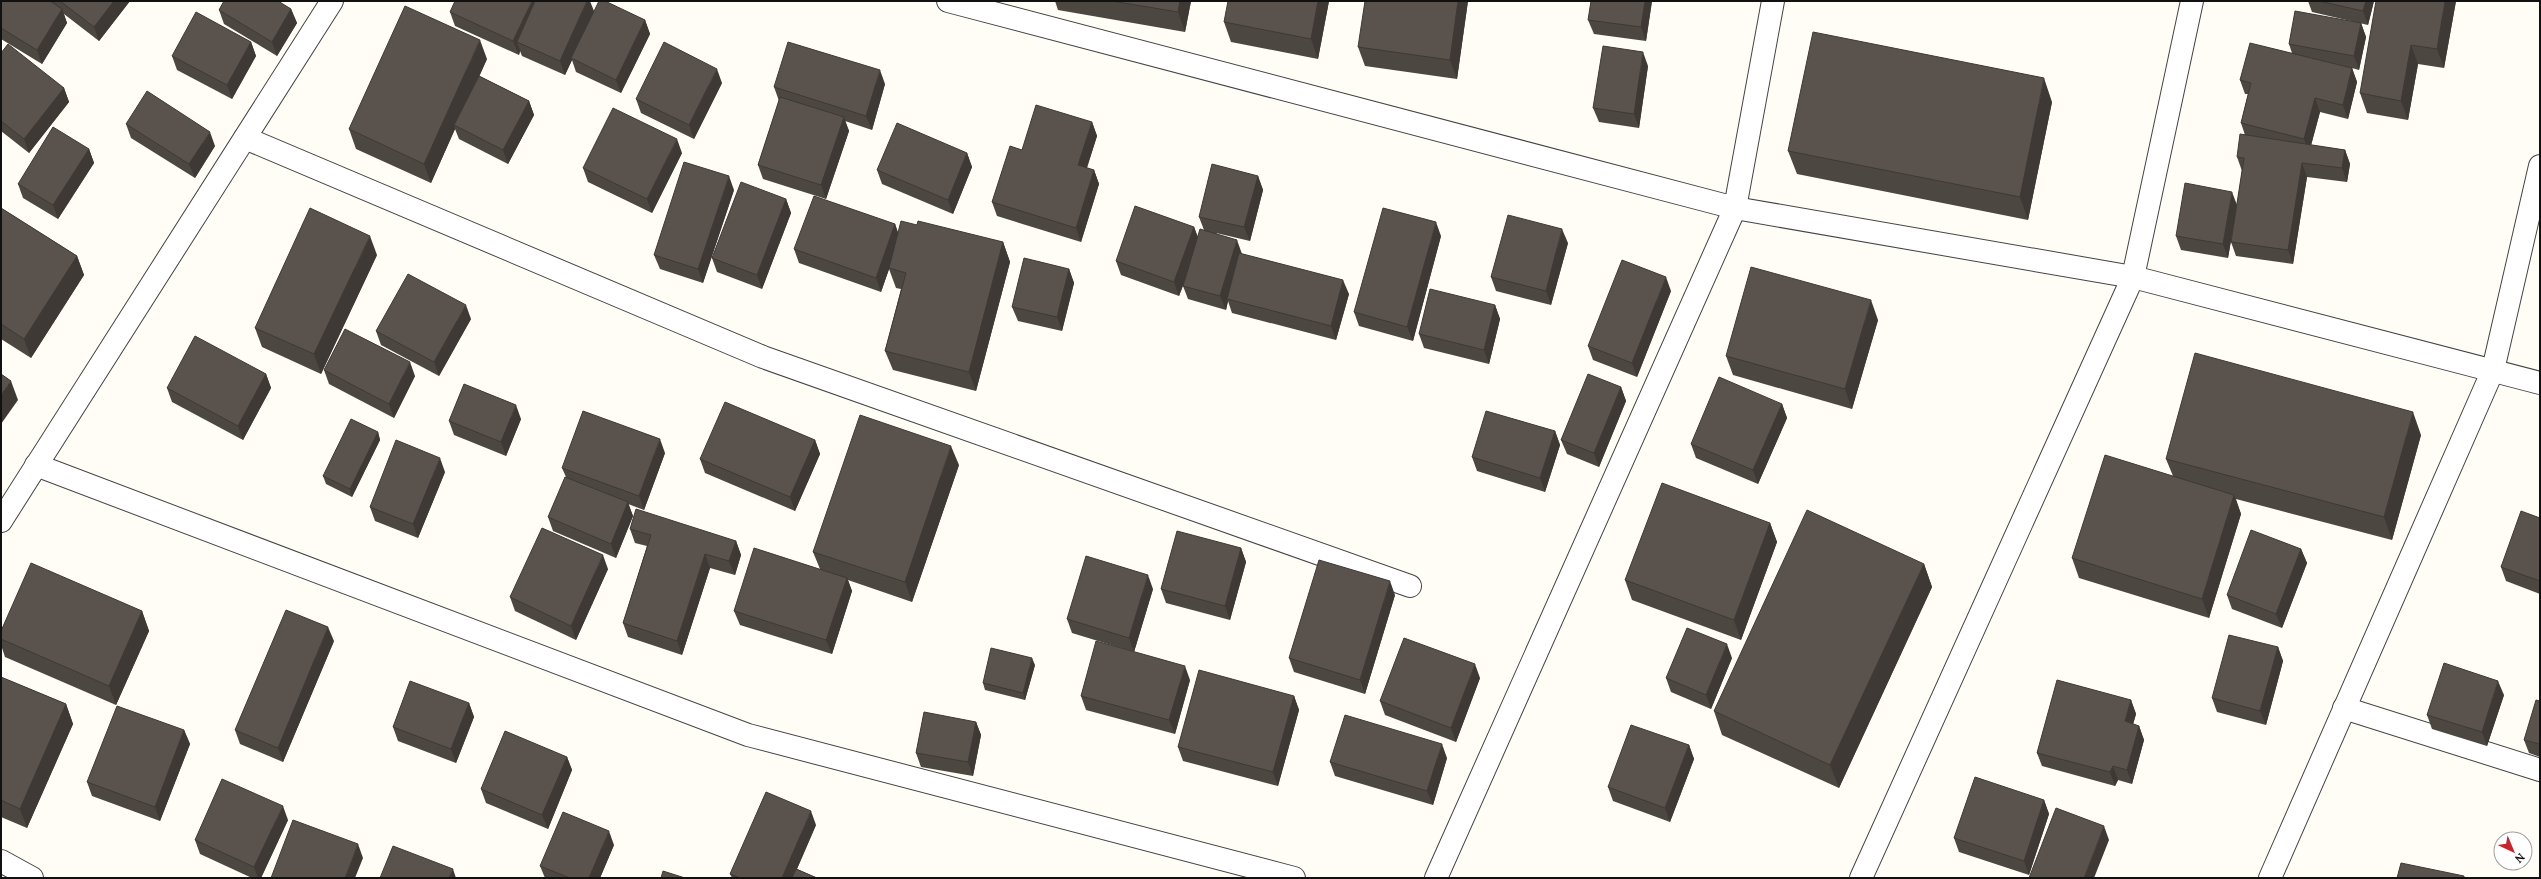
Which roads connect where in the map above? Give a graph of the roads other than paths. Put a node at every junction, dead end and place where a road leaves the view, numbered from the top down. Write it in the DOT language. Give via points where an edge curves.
graph roads {
  1 [pos="332,1"];
  2 [pos="948,1"];
  3 [pos="1773,1"];
  4 [pos="2192,1"];
  5 [pos="1002,8"];
  6 [pos="245,138"];
  7 [pos="2540,166"];
  8 [pos="1735,208"];
  9 [pos="2132,277"];
  10 [pos="2493,370"];
  11 [pos="2540,383"];
  12 [pos="36,465"];
  13 [pos="1,521"];
  14 [pos="1410,586"];
  15 [pos="2344,708"];
  16 [pos="2540,770"];
  17 [pos="1,861"];
  18 [pos="32,878"];
  19 [pos="1294,878"];
  20 [pos="1436,878"];
  21 [pos="1861,878"];
  22 [pos="2270,878"];
  1 -- 6 [label="street"];
  2 -- 5 [label="street"];
  3 -- 8 [label="street"];
  4 -- 9 [label="street"];
  5 -- 8 [label="street"];
  6 -- 12 [label="street"];
  6 -- 14 [label="street" via="763,357"];
  7 -- 10 [label="street"];
  8 -- 9 [label="street"];
  8 -- 20 [label="street"];
  9 -- 10 [label="street"];
  9 -- 21 [label="street"];
  10 -- 11 [label="street"];
  10 -- 15 [label="street"];
  12 -- 13 [label="street"];
  12 -- 19 [label="street" via="748,735"];
  15 -- 16 [label="street"];
  15 -- 22 [label="street"];
  17 -- 18 [label="street"];
}
